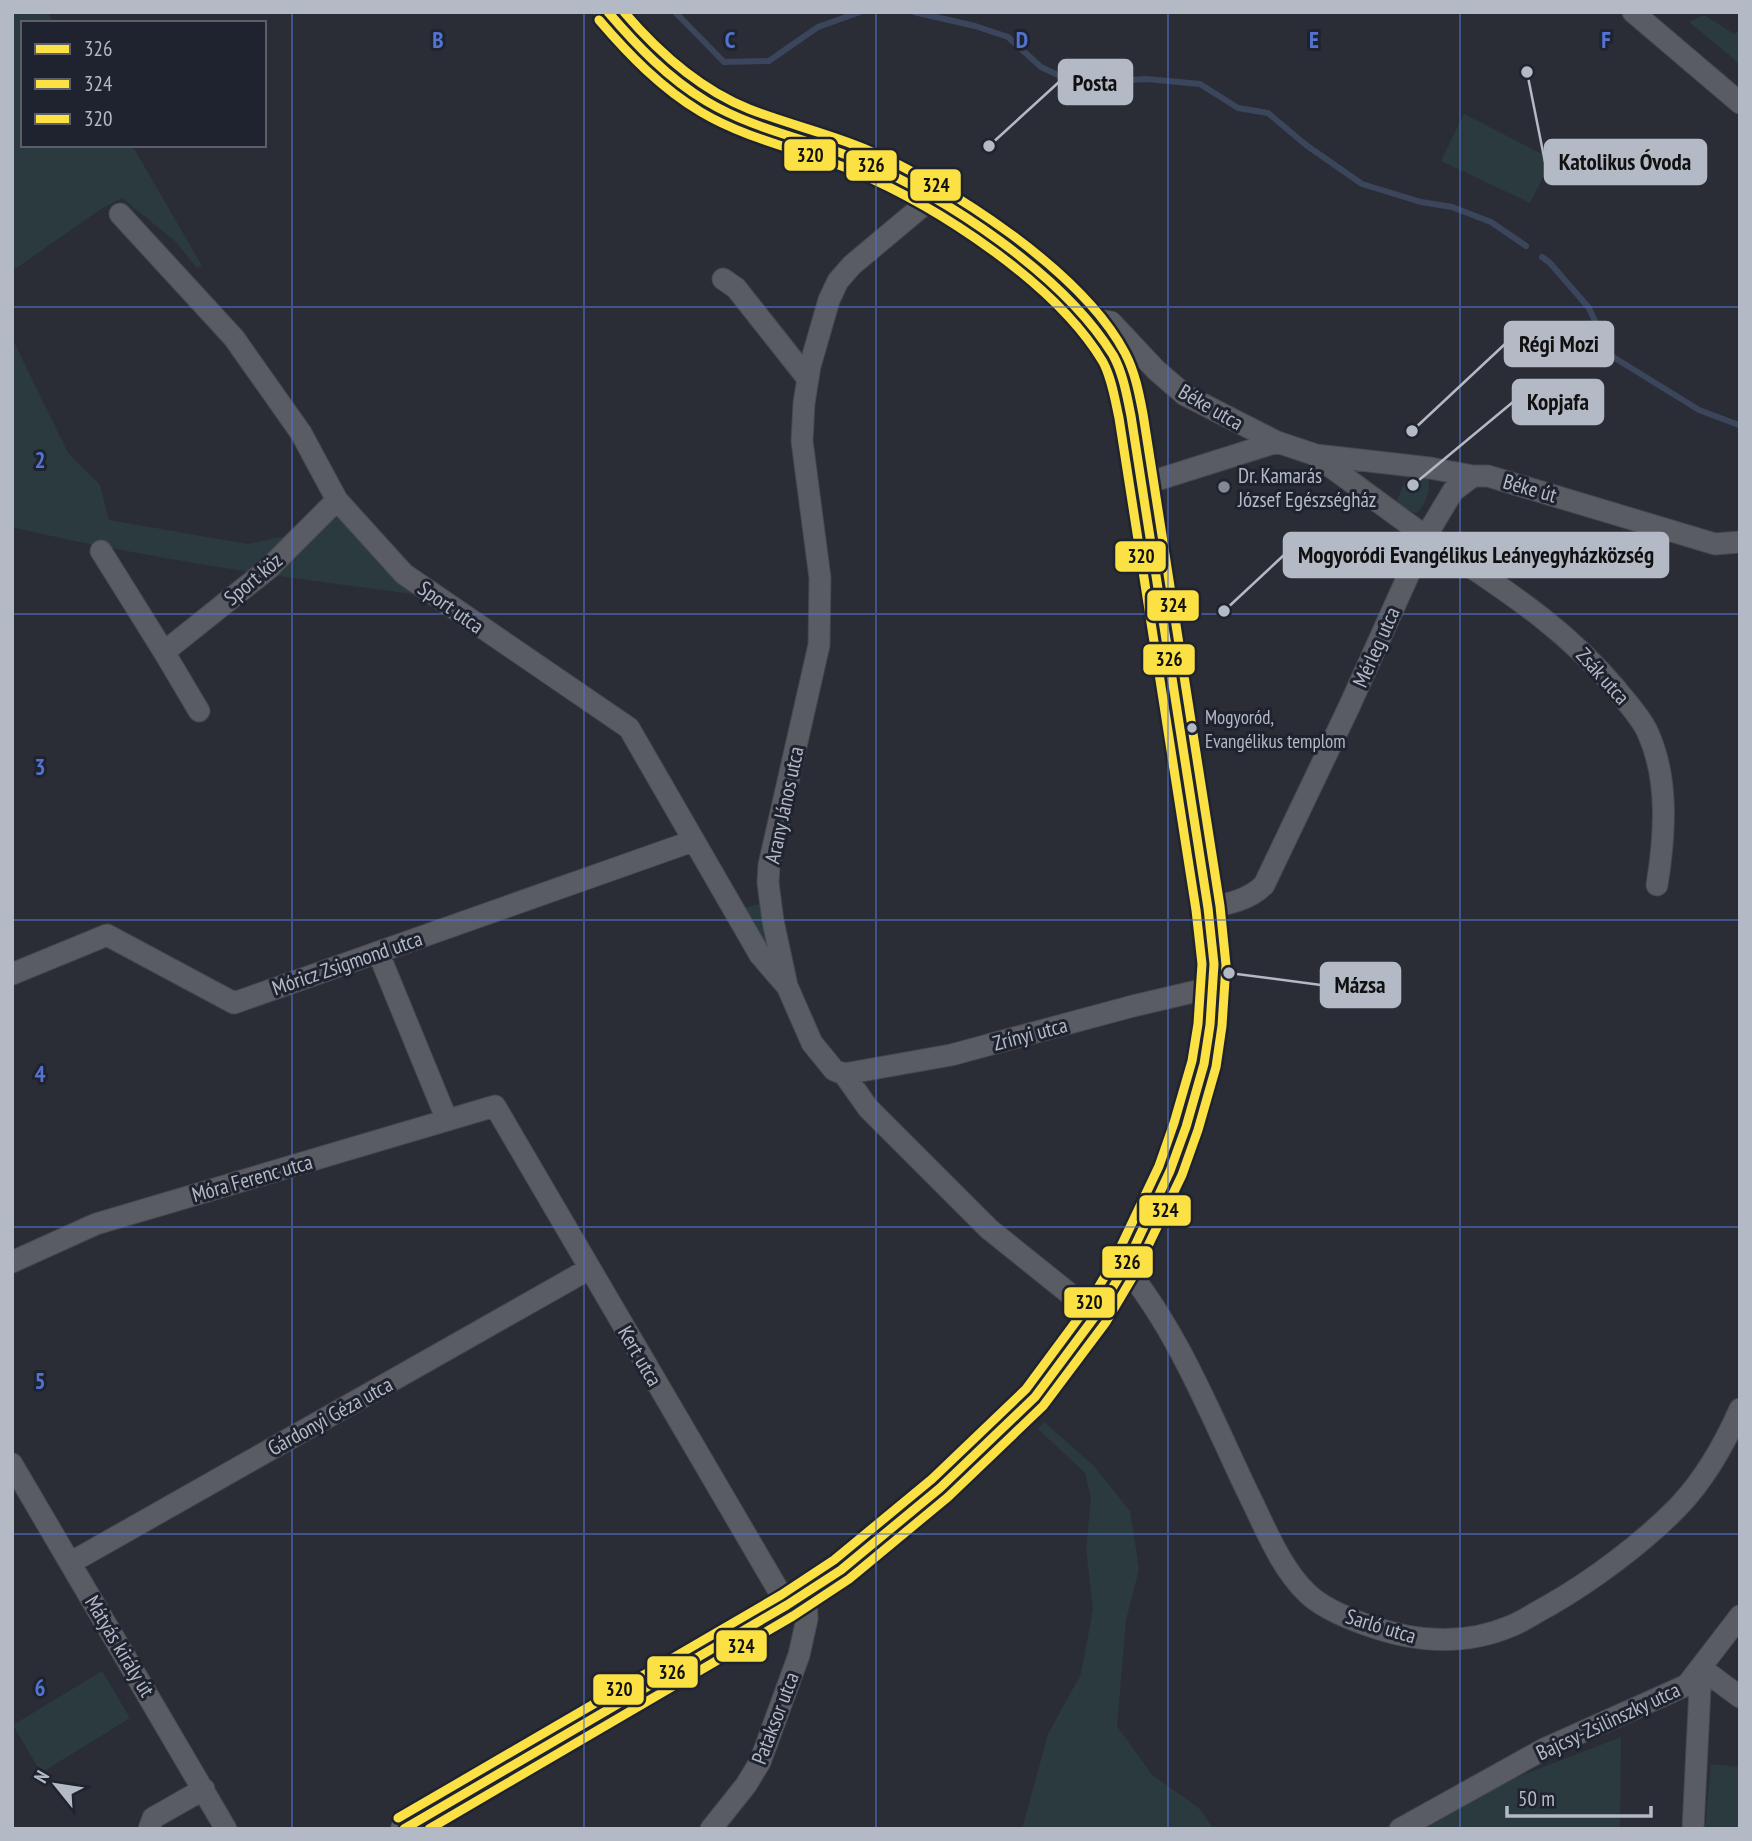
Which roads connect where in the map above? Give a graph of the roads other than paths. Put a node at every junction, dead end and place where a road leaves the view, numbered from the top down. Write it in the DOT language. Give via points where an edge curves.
graph roads {
  1 [pos="608,12"];
  2 [pos="1633,12"];
  3 [pos="1740,103"];
  4 [pos="932,198"];
  5 [pos="120,214"];
  6 [pos="723,279"];
  7 [pos="1085,318"];
  8 [pos="808,379"];
  9 [pos="1277,442"];
  10 [pos="1316,455"];
  11 [pos="1473,476"];
  12 [pos="1141,485"];
  13 [pos="337,500"];
  14 [pos="1426,536"];
  15 [pos="1740,542"];
  16 [pos="101,551"];
  17 [pos="164,652"];
  18 [pos="199,711"];
  19 [pos="693,841"];
  20 [pos="1657,885"];
  21 [pos="1208,908"];
  22 [pos="378,952"];
  23 [pos="12,974"];
  24 [pos="787,986"];
  25 [pos="1214,987"];
  26 [pos="844,1074"];
  27 [pos="495,1106"];
  28 [pos="447,1120"];
  29 [pos="12,1262"];
  30 [pos="1125,1267"];
  31 [pos="589,1269"];
  32 [pos="1096,1315"];
  33 [pos="1740,1409"];
  34 [pos="12,1464"];
  35 [pos="70,1563"];
  36 [pos="796,1600"];
  37 [pos="1740,1616"];
  38 [pos="1701,1668"];
  39 [pos="1740,1696"];
  40 [pos="204,1789"];
  41 [pos="149,1829"];
  42 [pos="226,1829"];
  43 [pos="404,1829"];
  44 [pos="711,1829"];
  45 [pos="1400,1829"];
  46 [pos="1693,1829"];
  1 -- 4 [label="main road" via="640,49 706,101 748,122 859,160"];
  2 -- 3 [label="street"];
  4 -- 7 [label="main road" via="1012,253"];
  4 -- 8 [label="street, Arany János utca" via="838,281"];
  5 -- 13 [label="street, Sport utca" via="234,338 301,433"];
  6 -- 8 [label="street" via="736,288"];
  7 -- 9 [label="street, Béke utca" via="1111,322 1185,395"];
  7 -- 12 [label="main road" via="1120,372"];
  8 -- 24 [label="street, Arany János utca" via="802,441 820,578 819,645 772,847 768,883"];
  9 -- 10 [label="street, Béke út"];
  9 -- 12 [label="street"];
  10 -- 11 [label="street, Béke út"];
  10 -- 14 [label="street, Béke út"];
  11 -- 14 [label="street, Mérleg utca" via="1453,491"];
  11 -- 15 [label="street, Béke út" via="1524,485 1715,544"];
  12 -- 21 [label="main road"];
  13 -- 17 [label="street, Sport köz" via="268,569"];
  13 -- 19 [label="street, Sport utca" via="404,574 629,728"];
  14 -- 20 [label="street, Zsák utca" via="1552,625 1585,654 1636,714 1653,747 1661,786 1663,833"];
  14 -- 21 [label="street, Mérleg utca" via="1264,886 1241,900"];
  16 -- 17 [label="street"];
  17 -- 18 [label="street"];
  19 -- 22 [label="street, Móricz Zsigmond utca"];
  19 -- 24 [label="street, Sport utca" via="760,955"];
  21 -- 25 [label="main road"];
  22 -- 23 [label="street, Móricz Zsigmond utca" via="234,1003 107,935"];
  22 -- 28 [label="street"];
  24 -- 26 [label="street, Arany János utca" via="812,1043 834,1070"];
  25 -- 26 [label="street, Zrínyi utca" via="951,1055"];
  25 -- 30 [label="main road" via="1204,1064 1186,1127"];
  26 -- 32 [label="street, Arany János utca" via="868,1108 989,1229"];
  27 -- 28 [label="street, Móra Ferenc utca"];
  27 -- 31 [label="street, Kert utca"];
  28 -- 29 [label="street, Móra Ferenc utca" via="96,1224"];
  30 -- 32 [label="main road"];
  30 -- 33 [label="street, Sarló utca" via="1147,1293 1291,1573 1308,1594 1327,1607 1386,1632 1419,1639 1484,1634 1512,1626 1572,1592 1678,1507 1709,1467"];
  31 -- 35 [label="street, Gárdonyi Géza utca"];
  31 -- 36 [label="street, Kert utca"];
  32 -- 36 [label="main road" via="1035,1397 978,1453 870,1547"];
  34 -- 35 [label="street, Mátyás király út"];
  35 -- 40 [label="street, Mátyás király út"];
  36 -- 43 [label="main road"];
  36 -- 44 [label="street, Pataksor utca" via="807,1619 799,1655 760,1762"];
  37 -- 38 [label="street, Bajcsy-Zsilinszky utca"];
  38 -- 39 [label="street, Bajcsy-Zsilinszky utca"];
  38 -- 45 [label="street, Bajcsy-Zsilinszky utca" via="1687,1685 1544,1749"];
  38 -- 46 [label="street"];
  40 -- 41 [label="street" via="153,1818"];
  40 -- 42 [label="street, Mátyás király út"];
}
